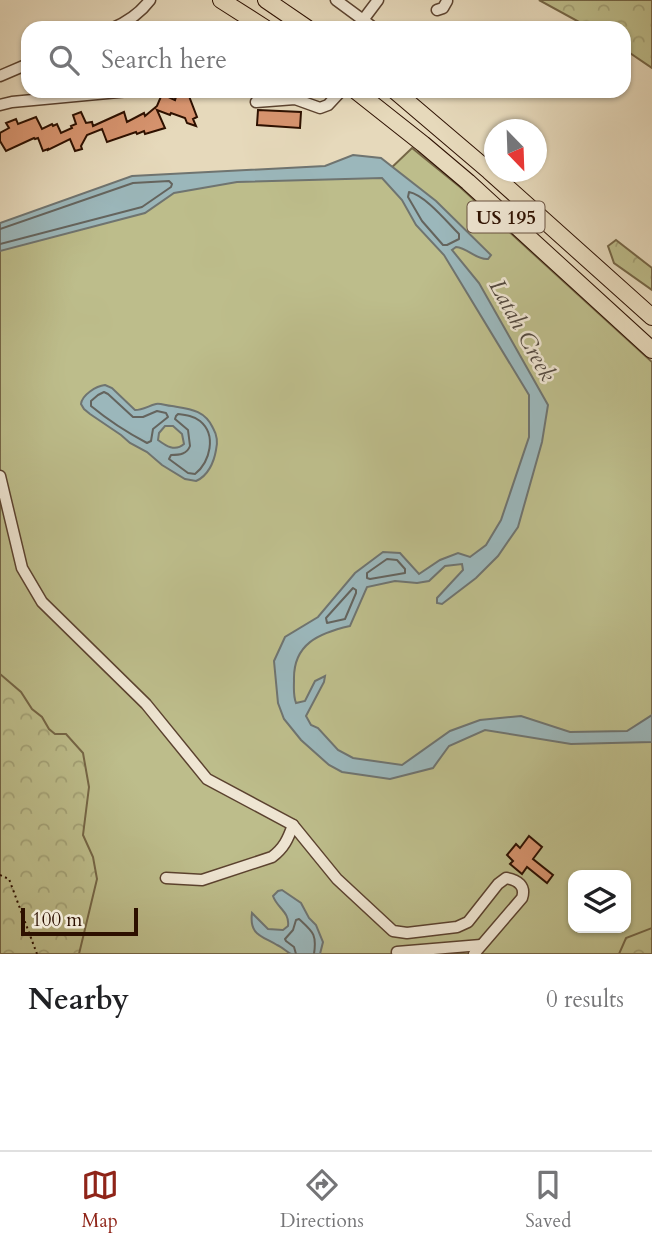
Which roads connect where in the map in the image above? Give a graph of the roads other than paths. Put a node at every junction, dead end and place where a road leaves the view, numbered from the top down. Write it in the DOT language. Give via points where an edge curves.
graph roads {
  1 [pos="150,0"];
  2 [pos="221,0"];
  3 [pos="266,0"];
  4 [pos="336,0"];
  5 [pos="378,0"];
  6 [pos="447,1"];
  7 [pos="437,10"];
  8 [pos="363,20"];
  9 [pos="126,21"];
  10 [pos="254,21"];
  11 [pos="297,21"];
  12 [pos="21,67"];
  13 [pos="0,76"];
  14 [pos="55,98"];
  15 [pos="334,98"];
  16 [pos="365,98"];
  17 [pos="403,98"];
  18 [pos="256,102"];
  19 [pos="0,105"];
  20 [pos="652,317"];
  21 [pos="652,350"];
  22 [pos="0,476"];
  23 [pos="293,825"];
  24 [pos="166,878"];
  25 [pos="396,931"];
  26 [pos="477,949"];
  27 [pos="397,953"];
  1 -- 9 [label="street"];
  2 -- 10 [label="highway"];
  3 -- 11 [label="highway"];
  4 -- 8 [label="street"];
  5 -- 8 [label="street"];
  6 -- 7 [label="street"];
  12 -- 13 [label="street"];
  14 -- 19 [label="street"];
  15 -- 18 [label="street" via="320,108 295,100"];
  16 -- 21 [label="highway, US 195" via="467,182"];
  17 -- 20 [label="highway, US 195"];
  22 -- 23 [label="street" via="22,568 42,602 146,704 207,779"];
  23 -- 24 [label="street" via="281,850 272,857 202,880"];
  23 -- 25 [label="street" via="338,879"];
  25 -- 26 [label="street" via="457,928 468,922 498,884 514,879 524,891 522,898"];
  25 -- 27 [label="street"];
  26 -- 27 [label="street"];
}
